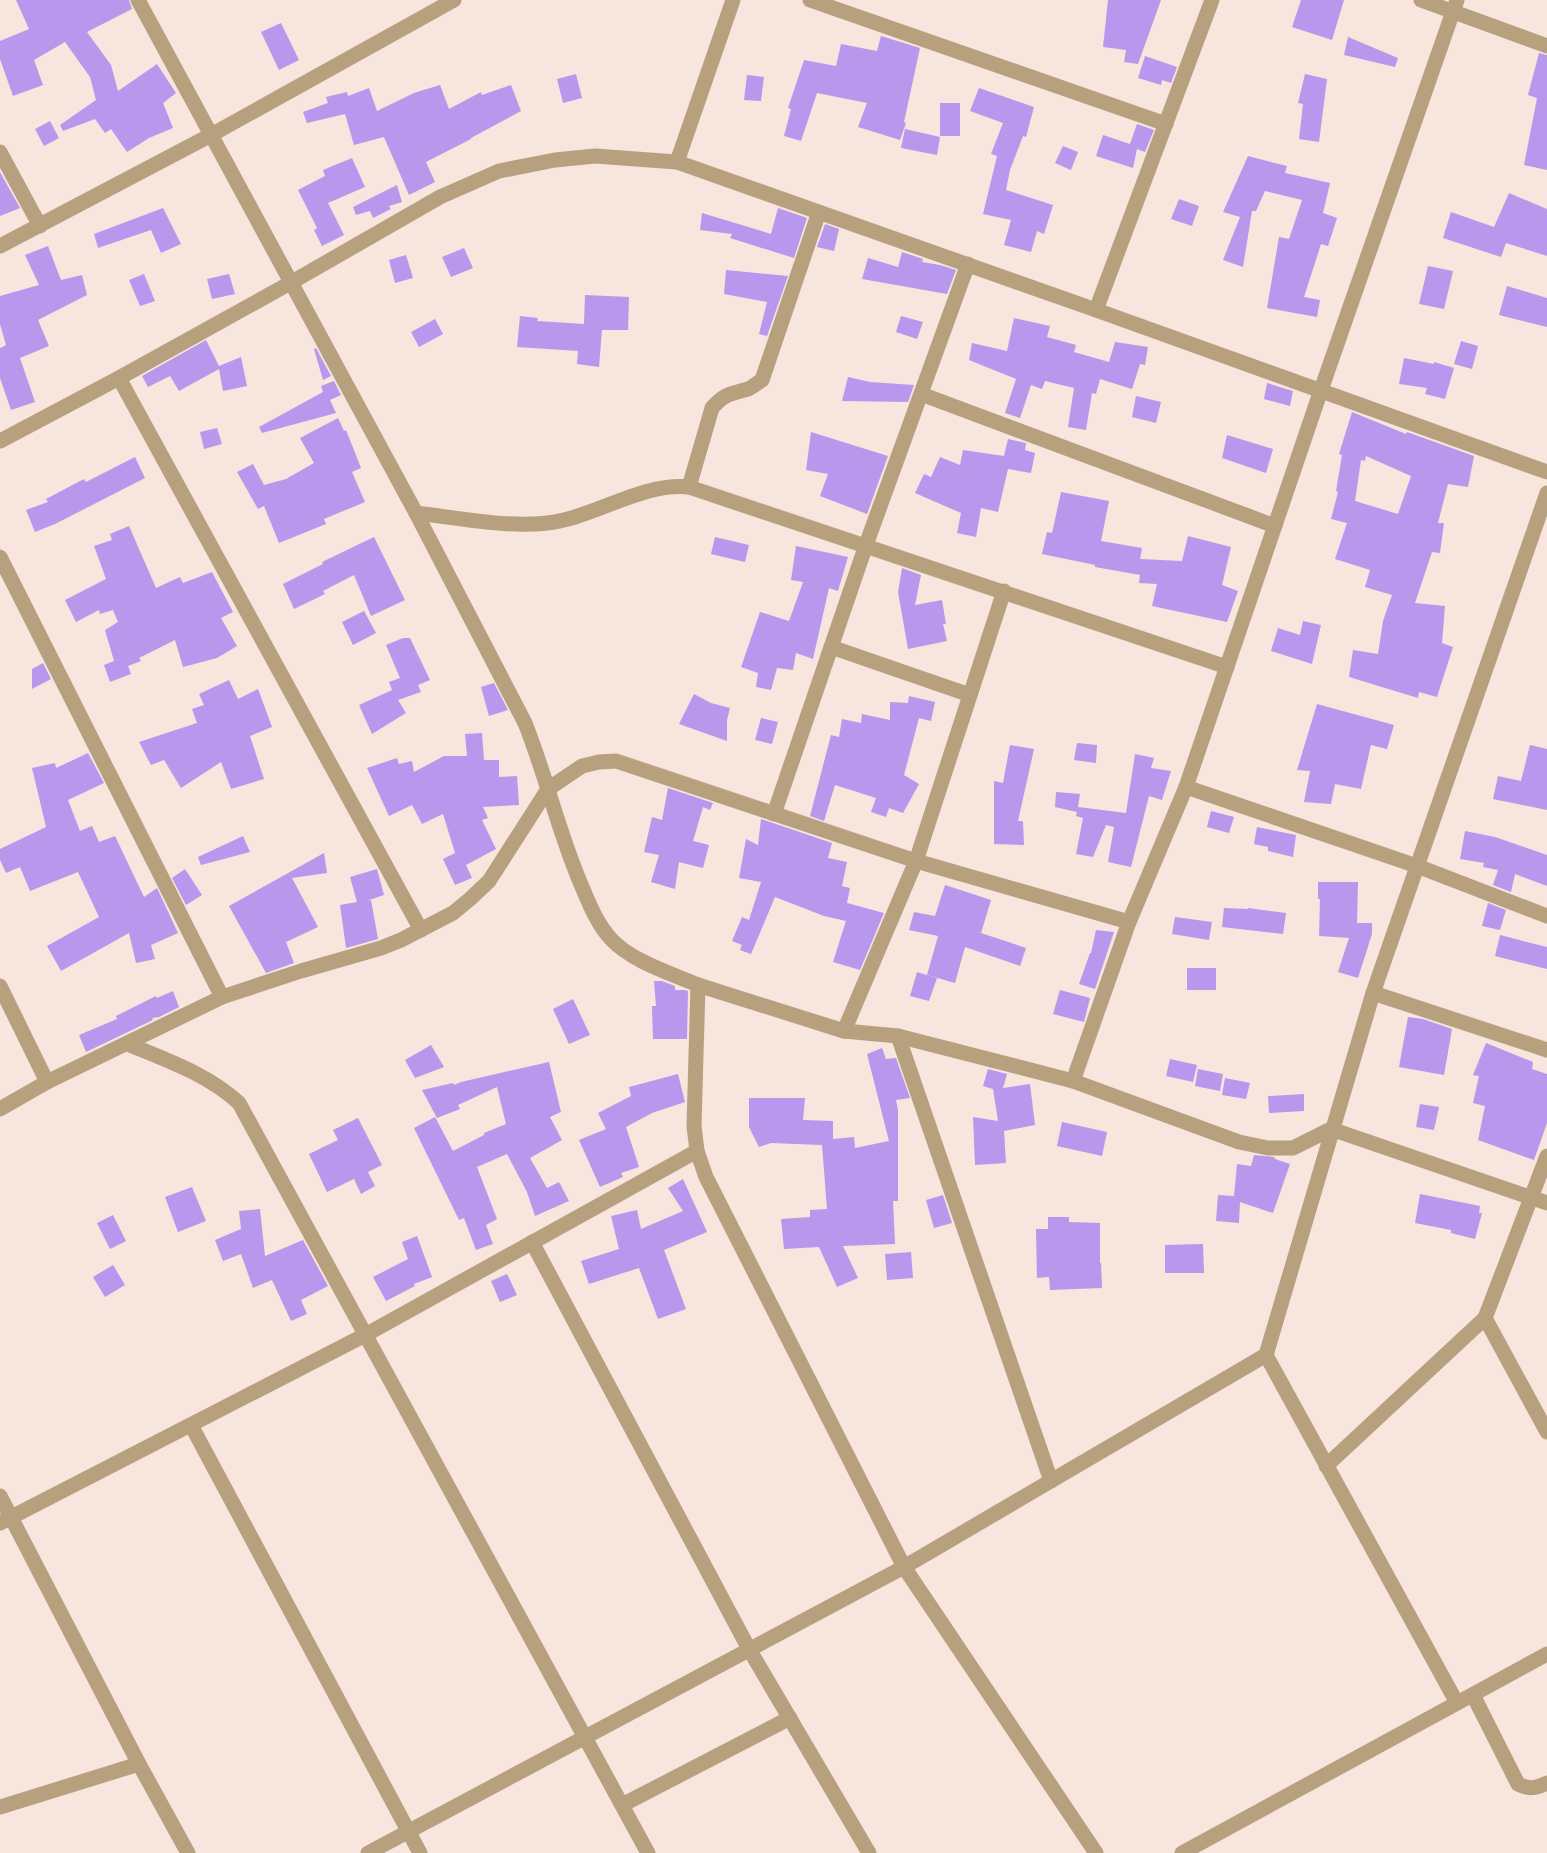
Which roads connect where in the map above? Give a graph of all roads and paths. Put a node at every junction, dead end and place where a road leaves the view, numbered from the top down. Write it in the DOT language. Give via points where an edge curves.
graph roads {
  1 [pos="138,0"];
  2 [pos="454,0"];
  3 [pos="733,0"];
  4 [pos="810,0"];
  5 [pos="1212,0"];
  6 [pos="1421,0"];
  7 [pos="1455,5"];
  8 [pos="1547,46"];
  9 [pos="1166,124"];
  10 [pos="211,135"];
  11 [pos="0,152"];
  12 [pos="677,162"];
  13 [pos="819,212"];
  14 [pos="40,226"];
  15 [pos="0,246"];
  16 [pos="968,264"];
  17 [pos="292,282"];
  18 [pos="1096,310"];
  19 [pos="120,378"];
  20 [pos="1321,390"];
  21 [pos="921,394"];
  22 [pos="0,441"];
  23 [pos="1547,472"];
  24 [pos="689,487"];
  25 [pos="1547,493"];
  26 [pos="416,513"];
  27 [pos="1275,526"];
  28 [pos="866,545"];
  29 [pos="0,557"];
  30 [pos="1004,592"];
  31 [pos="831,647"];
  32 [pos="1227,667"];
  33 [pos="970,695"];
  34 [pos="1186,787"];
  35 [pos="548,789"];
  36 [pos="774,814"];
  37 [pos="916,861"];
  38 [pos="1417,866"];
  39 [pos="1547,916"];
  40 [pos="1129,922"];
  41 [pos="421,930"];
  42 [pos="698,985"];
  43 [pos="0,986"];
  44 [pos="1373,993"];
  45 [pos="222,996"];
  46 [pos="844,1031"];
  47 [pos="898,1036"];
  48 [pos="128,1044"];
  49 [pos="1547,1050"];
  50 [pos="1073,1081"];
  51 [pos="47,1082"];
  52 [pos="0,1109"];
  53 [pos="1331,1129"];
  54 [pos="697,1151"];
  55 [pos="1547,1156"];
  56 [pos="1531,1197"];
  57 [pos="1547,1202"];
  58 [pos="532,1242"];
  59 [pos="1485,1318"];
  60 [pos="366,1334"];
  61 [pos="1266,1356"];
  62 [pos="191,1425"];
  63 [pos="1547,1432"];
  64 [pos="1326,1466"];
  65 [pos="1051,1480"];
  66 [pos="0,1496"];
  67 [pos="5,1521"];
  68 [pos="904,1568"];
  69 [pos="749,1649"];
  70 [pos="1547,1654"];
  71 [pos="1473,1695"];
  72 [pos="1457,1703"];
  73 [pos="790,1718"];
  74 [pos="583,1737"];
  75 [pos="139,1764"];
  76 [pos="1547,1783"];
  77 [pos="622,1805"];
  78 [pos="0,1807"];
  79 [pos="409,1831"];
  80 [pos="188,1853"];
  81 [pos="368,1853"];
  82 [pos="420,1853"];
  83 [pos="648,1853"];
  84 [pos="869,1853"];
  85 [pos="1096,1853"];
  86 [pos="1182,1853"];
  1 -- 10 [label="street"];
  2 -- 10 [label="street"];
  3 -- 12 [label="street"];
  4 -- 9 [label="street"];
  5 -- 9 [label="street"];
  6 -- 7 [label="street"];
  7 -- 8 [label="street"];
  7 -- 20 [label="street"];
  9 -- 18 [label="street"];
  10 -- 14 [label="street"];
  10 -- 17 [label="street"];
  11 -- 14 [label="street"];
  12 -- 13 [label="street"];
  12 -- 17 [label="street" via="595,156 499,171 440,197"];
  13 -- 16 [label="street"];
  13 -- 24 [label="street" via="762,380 749,389 720,398 712,408"];
  14 -- 15 [label="street"];
  16 -- 18 [label="street"];
  16 -- 21 [label="street"];
  17 -- 19 [label="street"];
  17 -- 26 [label="street"];
  18 -- 20 [label="street"];
  19 -- 22 [label="street"];
  19 -- 41 [label="street"];
  20 -- 23 [label="street"];
  20 -- 27 [label="street"];
  21 -- 27 [label="street"];
  21 -- 28 [label="street"];
  24 -- 26 [label="street" via="673,485 652,489 564,520 538,524"];
  24 -- 28 [label="street"];
  25 -- 38 [label="street"];
  26 -- 35 [label="street" via="525,723"];
  27 -- 32 [label="street"];
  28 -- 30 [label="street"];
  28 -- 31 [label="street"];
  29 -- 45 [label="street"];
  30 -- 32 [label="street"];
  30 -- 33 [label="street"];
  31 -- 33 [label="street"];
  31 -- 36 [label="street"];
  32 -- 34 [label="street"];
  33 -- 37 [label="street"];
  34 -- 38 [label="street"];
  34 -- 40 [label="street"];
  35 -- 36 [label="street" via="582,766 616,761"];
  35 -- 41 [label="street" via="489,880 453,913"];
  35 -- 42 [label="street" via="574,870 594,916 610,939 628,954"];
  36 -- 37 [label="street"];
  37 -- 40 [label="street"];
  37 -- 46 [label="street"];
  38 -- 39 [label="street"];
  38 -- 44 [label="street"];
  40 -- 50 [label="street"];
  41 -- 45 [label="street" via="381,948"];
  42 -- 46 [label="street"];
  42 -- 54 [label="street" via="694,1126"];
  43 -- 51 [label="street"];
  44 -- 49 [label="street"];
  44 -- 53 [label="street"];
  45 -- 48 [label="street"];
  46 -- 47 [label="street"];
  47 -- 50 [label="street"];
  47 -- 65 [label="street"];
  48 -- 51 [label="street"];
  48 -- 60 [label="street" via="203,1077 239,1103"];
  50 -- 53 [label="street" via="1239,1142 1268,1148 1293,1148"];
  51 -- 52 [label="street"];
  53 -- 56 [label="street"];
  53 -- 61 [label="street"];
  54 -- 58 [label="street"];
  54 -- 68 [label="street" via="706,1177"];
  55 -- 56 [label="street"];
  56 -- 57 [label="street"];
  56 -- 59 [label="street"];
  58 -- 60 [label="street"];
  58 -- 69 [label="street"];
  59 -- 63 [label="street"];
  59 -- 64 [label="street"];
  60 -- 62 [label="street"];
  60 -- 74 [label="street"];
  61 -- 64 [label="street"];
  61 -- 65 [label="street"];
  62 -- 67 [label="street"];
  62 -- 79 [label="street"];
  64 -- 72 [label="street"];
  65 -- 68 [label="street"];
  66 -- 67 [label="street"];
  67 -- 75 [label="street"];
  68 -- 69 [label="street"];
  68 -- 85 [label="street"];
  69 -- 73 [label="street"];
  69 -- 74 [label="street"];
  70 -- 71 [label="street"];
  71 -- 72 [label="street"];
  71 -- 76 [label="street" via="1518,1784 1536,1788"];
  72 -- 86 [label="street"];
  73 -- 77 [label="street"];
  73 -- 84 [label="street"];
  74 -- 77 [label="street"];
  74 -- 79 [label="street"];
  75 -- 78 [label="street"];
  75 -- 80 [label="street"];
  77 -- 83 [label="street"];
  79 -- 81 [label="street"];
  79 -- 82 [label="street"];
}
